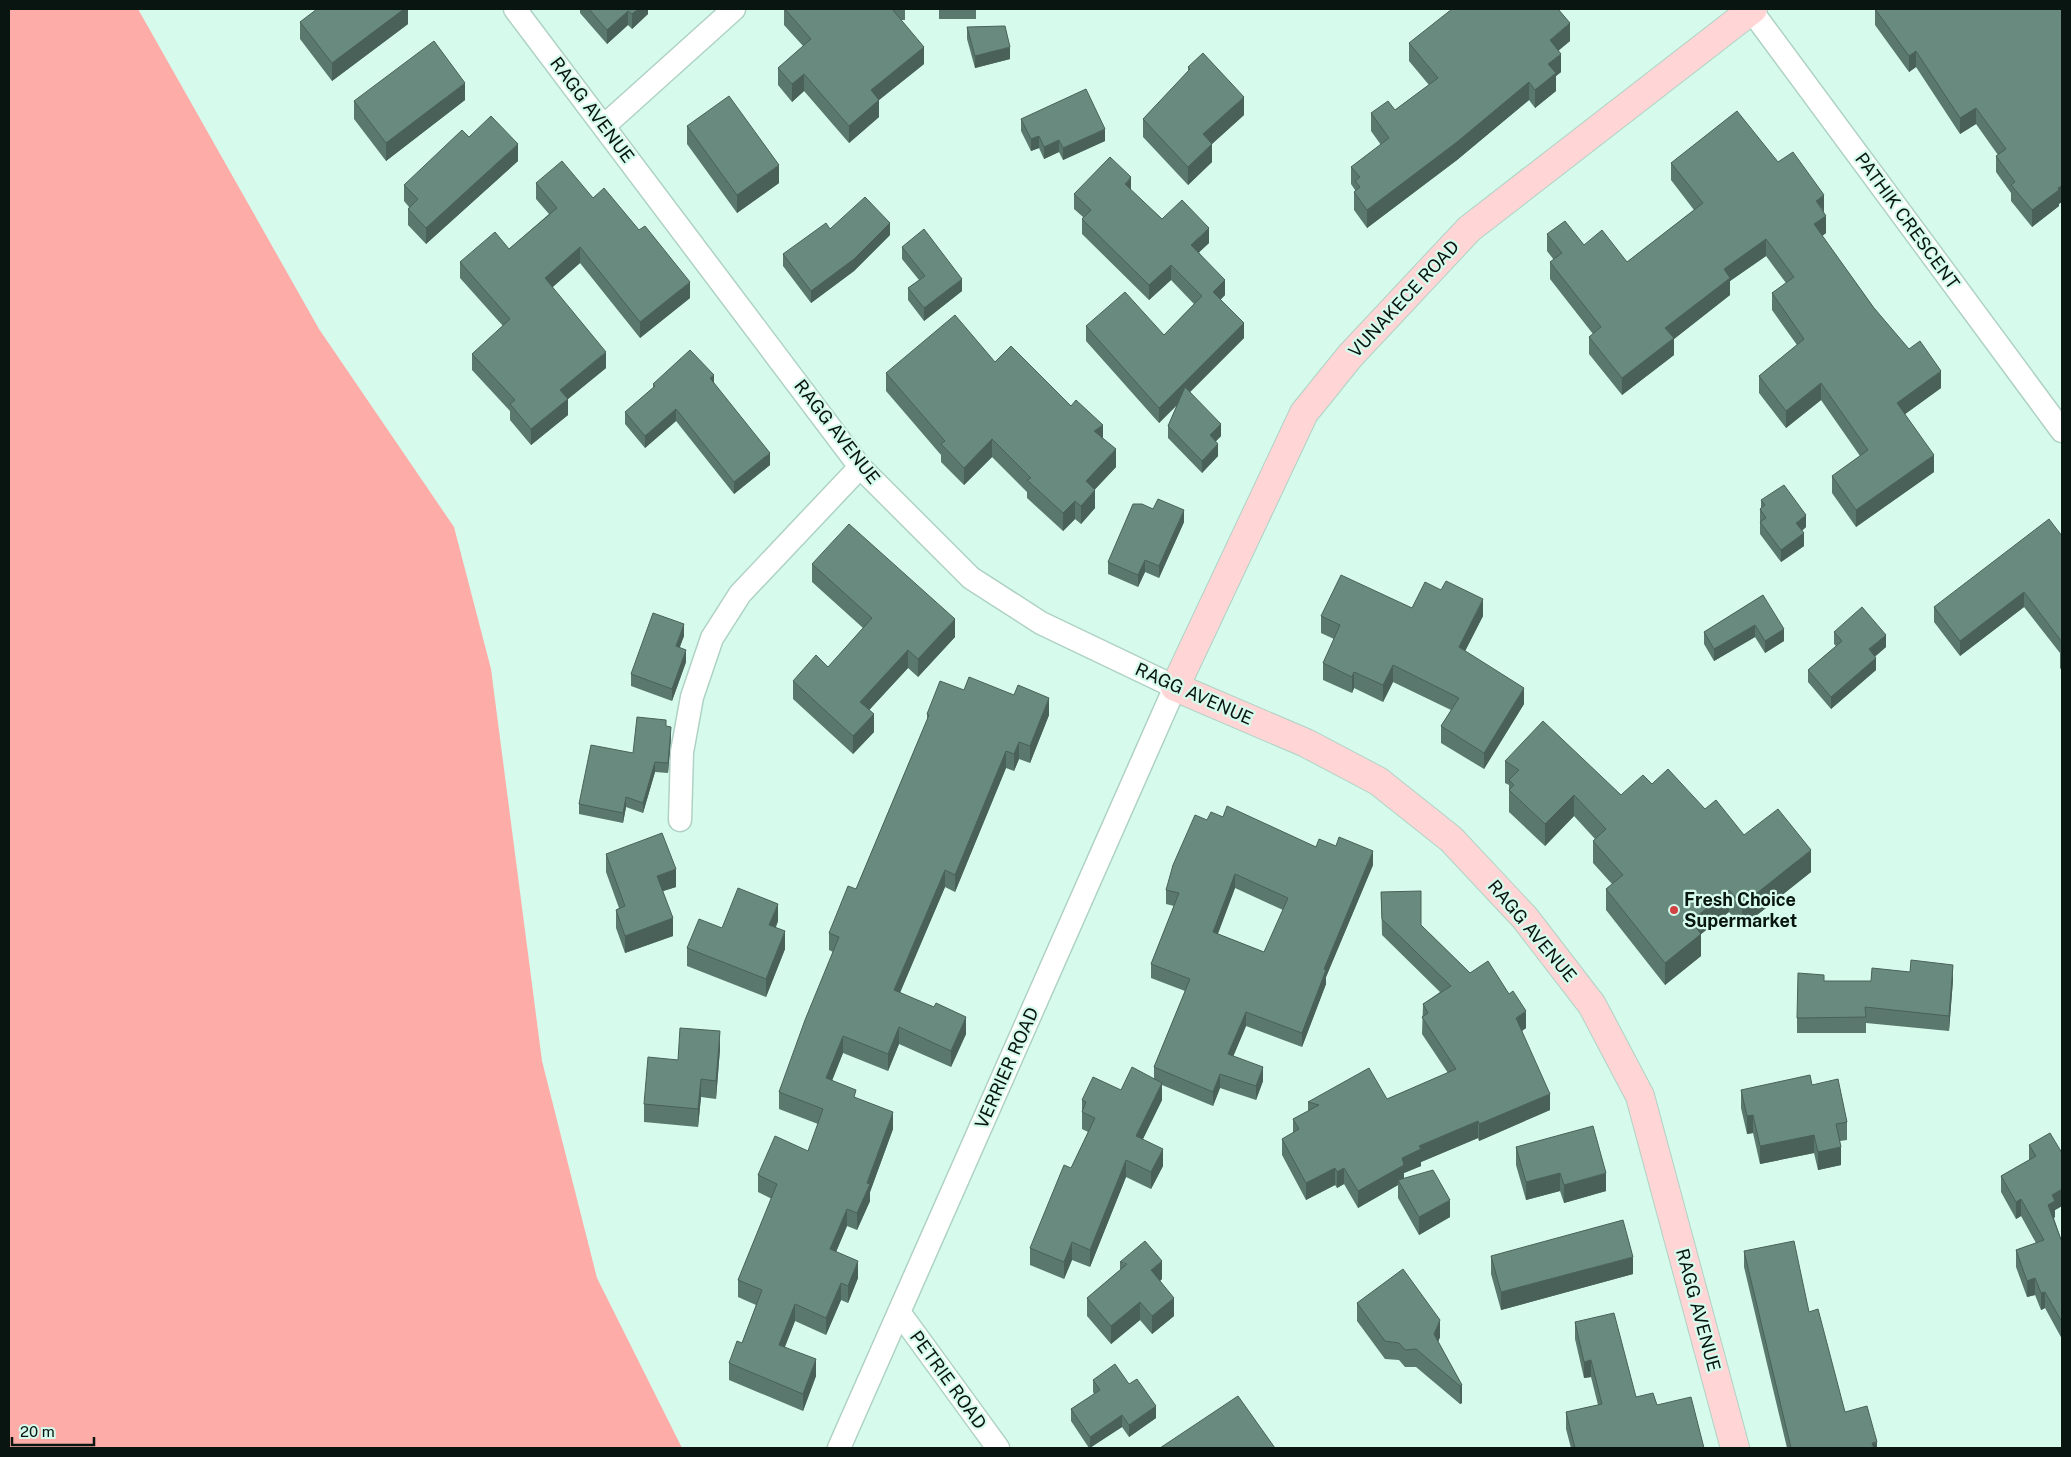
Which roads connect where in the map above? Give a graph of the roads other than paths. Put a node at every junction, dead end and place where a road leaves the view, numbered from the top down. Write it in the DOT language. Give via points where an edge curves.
graph roads {
  1 [pos="515,9"];
  2 [pos="734,9"];
  3 [pos="1752,10"];
  4 [pos="604,126"];
  5 [pos="2062,431"];
  6 [pos="860,467"];
  7 [pos="1175,687"];
  8 [pos="680,820"];
  9 [pos="899,1312"];
  10 [pos="839,1448"];
  11 [pos="998,1448"];
  12 [pos="1735,1448"];
  1 -- 4 [label="street, RAGG AVENUE"];
  2 -- 4 [label="street"];
  3 -- 5 [label="street, PATHIK CRESCENT"];
  3 -- 7 [label="main road, VUNAKECE ROAD" via="1470,229 1350,356 1304,413"];
  4 -- 6 [label="street, RAGG AVENUE"];
  6 -- 7 [label="street, RAGG AVENUE" via="971,578 1041,623"];
  6 -- 8 [label="street" via="740,594 712,638 692,697 682,752"];
  7 -- 9 [label="street, VERRIER ROAD"];
  7 -- 12 [label="main road, RAGG AVENUE" via="1306,744 1378,781 1451,838 1525,918 1592,1005 1640,1096"];
  9 -- 10 [label="street, VERRIER ROAD"];
  9 -- 11 [label="street, PETRIE ROAD"];
}
